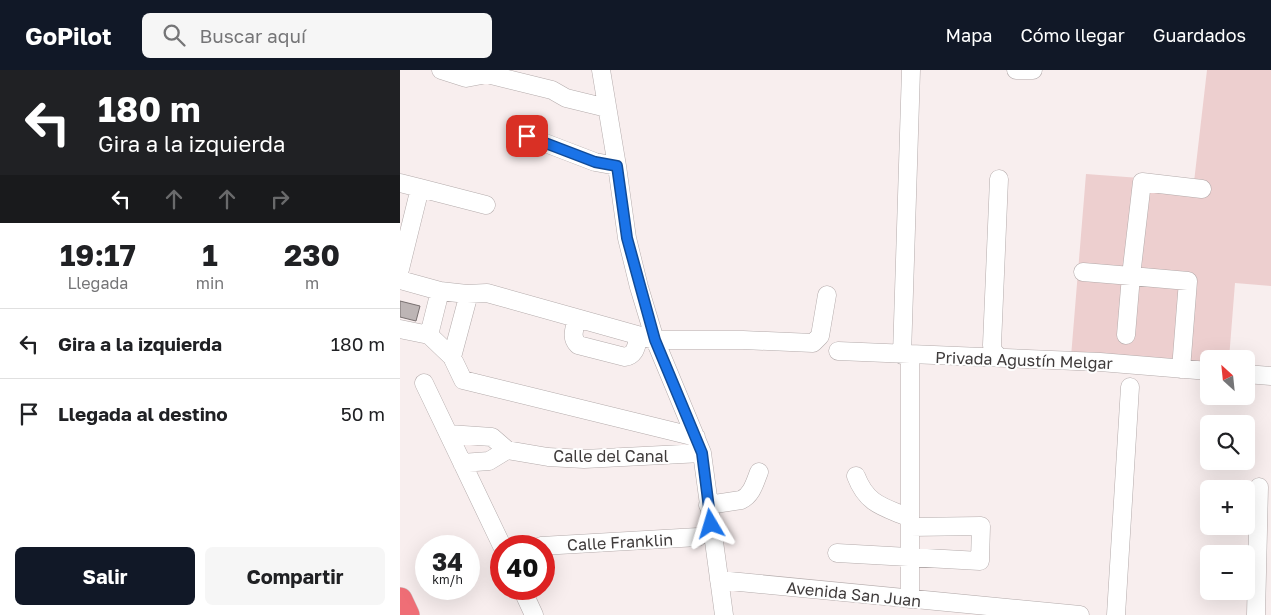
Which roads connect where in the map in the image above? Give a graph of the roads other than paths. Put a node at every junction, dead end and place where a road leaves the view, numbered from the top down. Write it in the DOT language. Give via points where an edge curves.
graph roads {
  1 [pos="441,70"];
  2 [pos="601,70"];
  3 [pos="911,70"];
  4 [pos="1016,70"];
  5 [pos="1033,70"];
  6 [pos="485,72"];
  7 [pos="606,101"];
  8 [pos="527,136"];
  9 [pos="617,166"];
  10 [pos="999,179"];
  11 [pos="400,182"];
  12 [pos="420,188"];
  13 [pos="1202,189"];
  14 [pos="486,205"];
  15 [pos="400,269"];
  16 [pos="1083,272"];
  17 [pos="1131,276"];
  18 [pos="400,280"];
  19 [pos="440,291"];
  20 [pos="467,294"];
  21 [pos="827,295"];
  22 [pos="577,318"];
  23 [pos="400,329"];
  24 [pos="429,335"];
  25 [pos="1126,336"];
  26 [pos="647,338"];
  27 [pos="838,351"];
  28 [pos="906,355"];
  29 [pos="452,356"];
  30 [pos="1000,358"];
  31 [pos="1181,369"];
  32 [pos="1200,370"];
  33 [pos="1255,375"];
  34 [pos="1271,376"];
  35 [pos="424,383"];
  36 [pos="1130,387"];
  37 [pos="449,434"];
  38 [pos="699,445"];
  39 [pos="507,450"];
  40 [pos="462,463"];
  41 [pos="759,472"];
  42 [pos="856,476"];
  43 [pos="1260,487"];
  44 [pos="708,505"];
  45 [pos="910,523"];
  46 [pos="497,535"];
  47 [pos="698,537"];
  48 [pos="555,545"];
  49 [pos="837,553"];
  50 [pos="910,557"];
  51 [pos="719,580"];
  52 [pos="910,599"];
  53 [pos="400,600"];
  54 [pos="527,600"];
  55 [pos="407,615"];
  56 [pos="534,615"];
  57 [pos="724,615"];
  58 [pos="1080,615"];
  59 [pos="1116,615"];
  60 [pos="1256,615"];
  1 -- 6 [label="street" via="466,78"];
  2 -- 7 [label="street"];
  3 -- 28 [label="street"];
  4 -- 5 [label="street"];
  6 -- 7 [label="street" via="552,90 566,98"];
  7 -- 9 [label="street"];
  8 -- 9 [label="street" via="595,162"];
  9 -- 26 [label="street" via="627,238"];
  10 -- 30 [label="street" via="992,345"];
  11 -- 12 [label="street"];
  12 -- 14 [label="street"];
  12 -- 15 [label="street"];
  13 -- 17 [label="street" via="1142,182"];
  16 -- 17 [label="street"];
  17 -- 25 [label="street"];
  17 -- 31 [label="street" via="1188,281"];
  18 -- 19 [label="street"];
  19 -- 20 [label="street"];
  19 -- 24 [label="street"];
  20 -- 22 [label="street" via="487,293"];
  20 -- 29 [label="street"];
  21 -- 26 [label="street" via="820,336 813,343"];
  22 -- 26 [label="street"];
  22 -- 26 [label="street" via="573,336 578,345 624,357 630,356"];
  23 -- 24 [label="street"];
  24 -- 29 [label="street"];
  26 -- 38 [label="street"];
  27 -- 28 [label="street, Privada Agustín Melgar"];
  28 -- 30 [label="street, Privada Agustín Melgar"];
  28 -- 45 [label="street"];
  29 -- 38 [label="street" via="463,380"];
  30 -- 31 [label="street, Privada Agustín Melgar"];
  31 -- 32 [label="street, Privada Agustín Melgar"];
  33 -- 34 [label="street"];
  35 -- 37 [label="street"];
  36 -- 59 [label="street"];
  37 -- 39 [label="street" via="492,438"];
  37 -- 40 [label="street"];
  38 -- 39 [label="street, Calle del Canal" via="584,459"];
  38 -- 44 [label="street"];
  39 -- 40 [label="street" via="489,461"];
  40 -- 46 [label="street"];
  41 -- 44 [label="street" via="746,498"];
  42 -- 45 [label="street" via="860,488 873,502"];
  43 -- 60 [label="street"];
  44 -- 51 [label="street"];
  45 -- 50 [label="street"];
  45 -- 50 [label="street" via="981,526 980,562"];
  47 -- 48 [label="street, Calle Franklin"];
  49 -- 50 [label="street"];
  50 -- 52 [label="street"];
  51 -- 52 [label="street, Avenida San Juan"];
  51 -- 57 [label="street"];
  52 -- 58 [label="street, Avenida San Juan"];
  53 -- 55 [label="highway"];
  54 -- 56 [label="street"];
}
